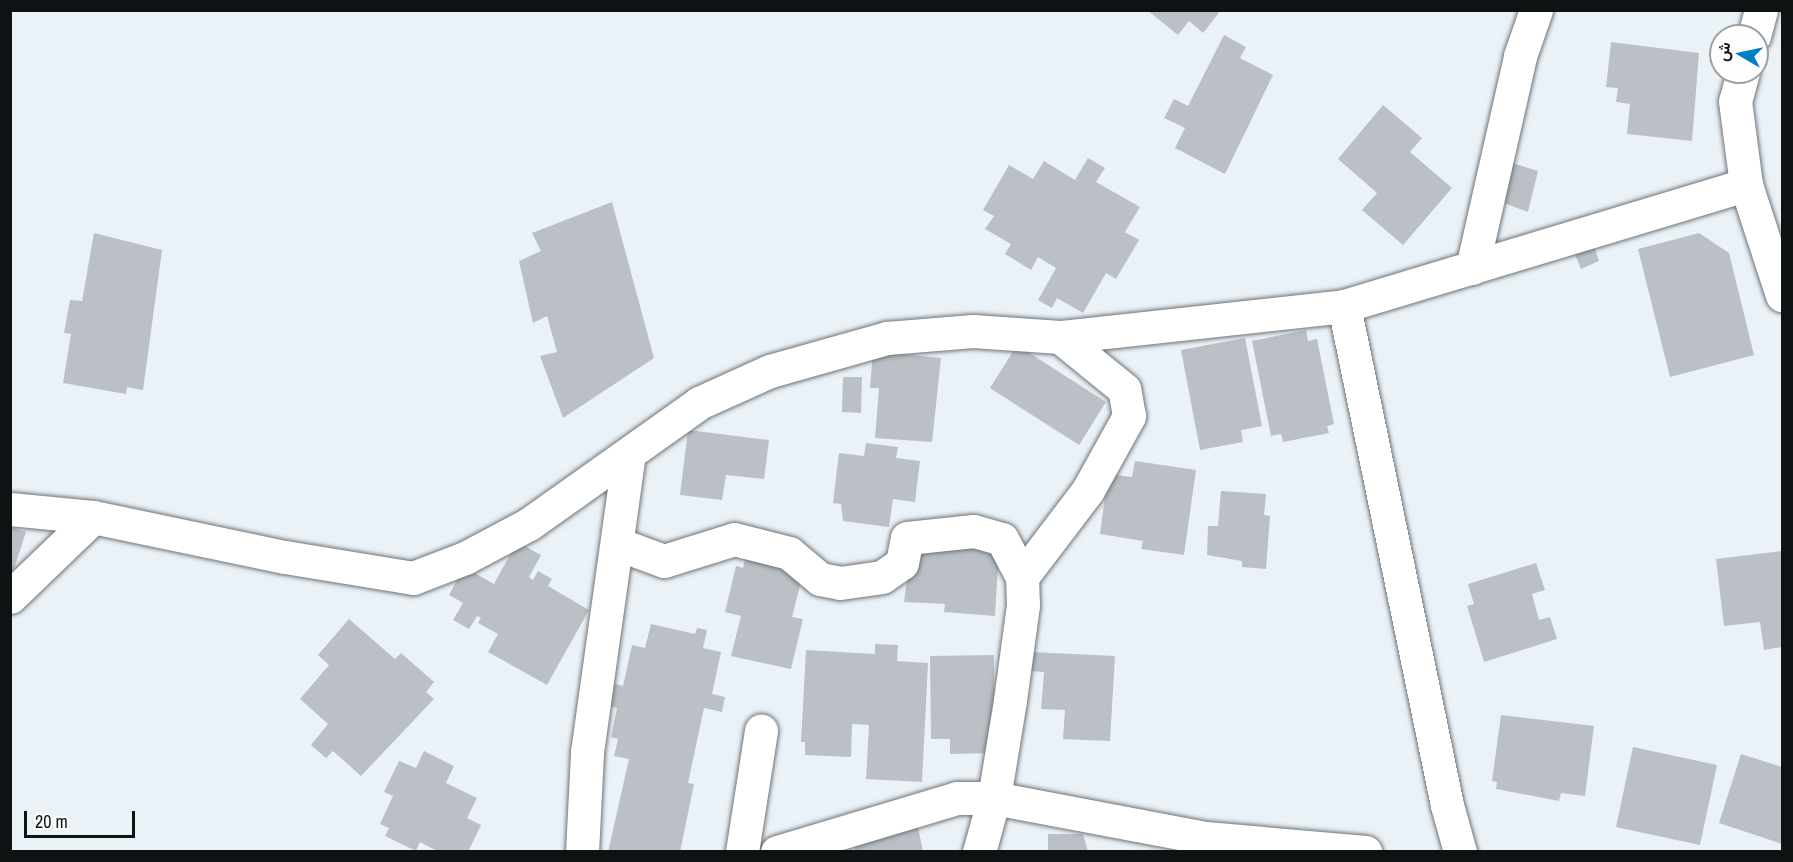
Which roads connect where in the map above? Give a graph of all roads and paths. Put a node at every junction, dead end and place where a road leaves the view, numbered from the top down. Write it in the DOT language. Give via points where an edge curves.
graph roads {
  1 [pos="1536,10"];
  2 [pos="1740,84"];
  3 [pos="1746,186"];
  4 [pos="1472,268"];
  5 [pos="1782,295"];
  6 [pos="1344,306"];
  7 [pos="1060,337"];
  8 [pos="629,454"];
  9 [pos="10,508"];
  10 [pos="93,517"];
  11 [pos="618,544"];
  12 [pos="1022,577"];
  13 [pos="10,597"];
  14 [pos="761,730"];
  15 [pos="994,798"];
  16 [pos="582,852"];
  17 [pos="742,852"];
  18 [pos="777,852"];
  19 [pos="979,852"];
  20 [pos="1365,852"];
  21 [pos="1460,852"];
  1 -- 4 [label="street" via="1520,56"];
  2 -- 3 [label="street" via="1736,101"];
  3 -- 4 [label="street"];
  3 -- 5 [label="street"];
  4 -- 6 [label="street"];
  6 -- 7 [label="street"];
  6 -- 21 [label="street"];
  7 -- 8 [label="street" via="972,331 887,338 770,371 699,403"];
  7 -- 12 [label="street" via="1124,389 1129,416 1088,490"];
  8 -- 10 [label="street" via="530,524 465,558 413,578 285,557"];
  8 -- 11 [label="street"];
  9 -- 10 [label="street"];
  10 -- 13 [label="street"];
  11 -- 12 [label="street" via="664,561 734,539 789,553 820,579 840,583 882,578 902,563 907,538 974,531 1002,539"];
  11 -- 16 [label="street" via="587,752"];
  12 -- 15 [label="street" via="1020,629"];
  14 -- 17 [label="street"];
  15 -- 18 [label="street" via="957,798"];
  15 -- 19 [label="street"];
  15 -- 20 [label="street" via="1206,838"];
}
